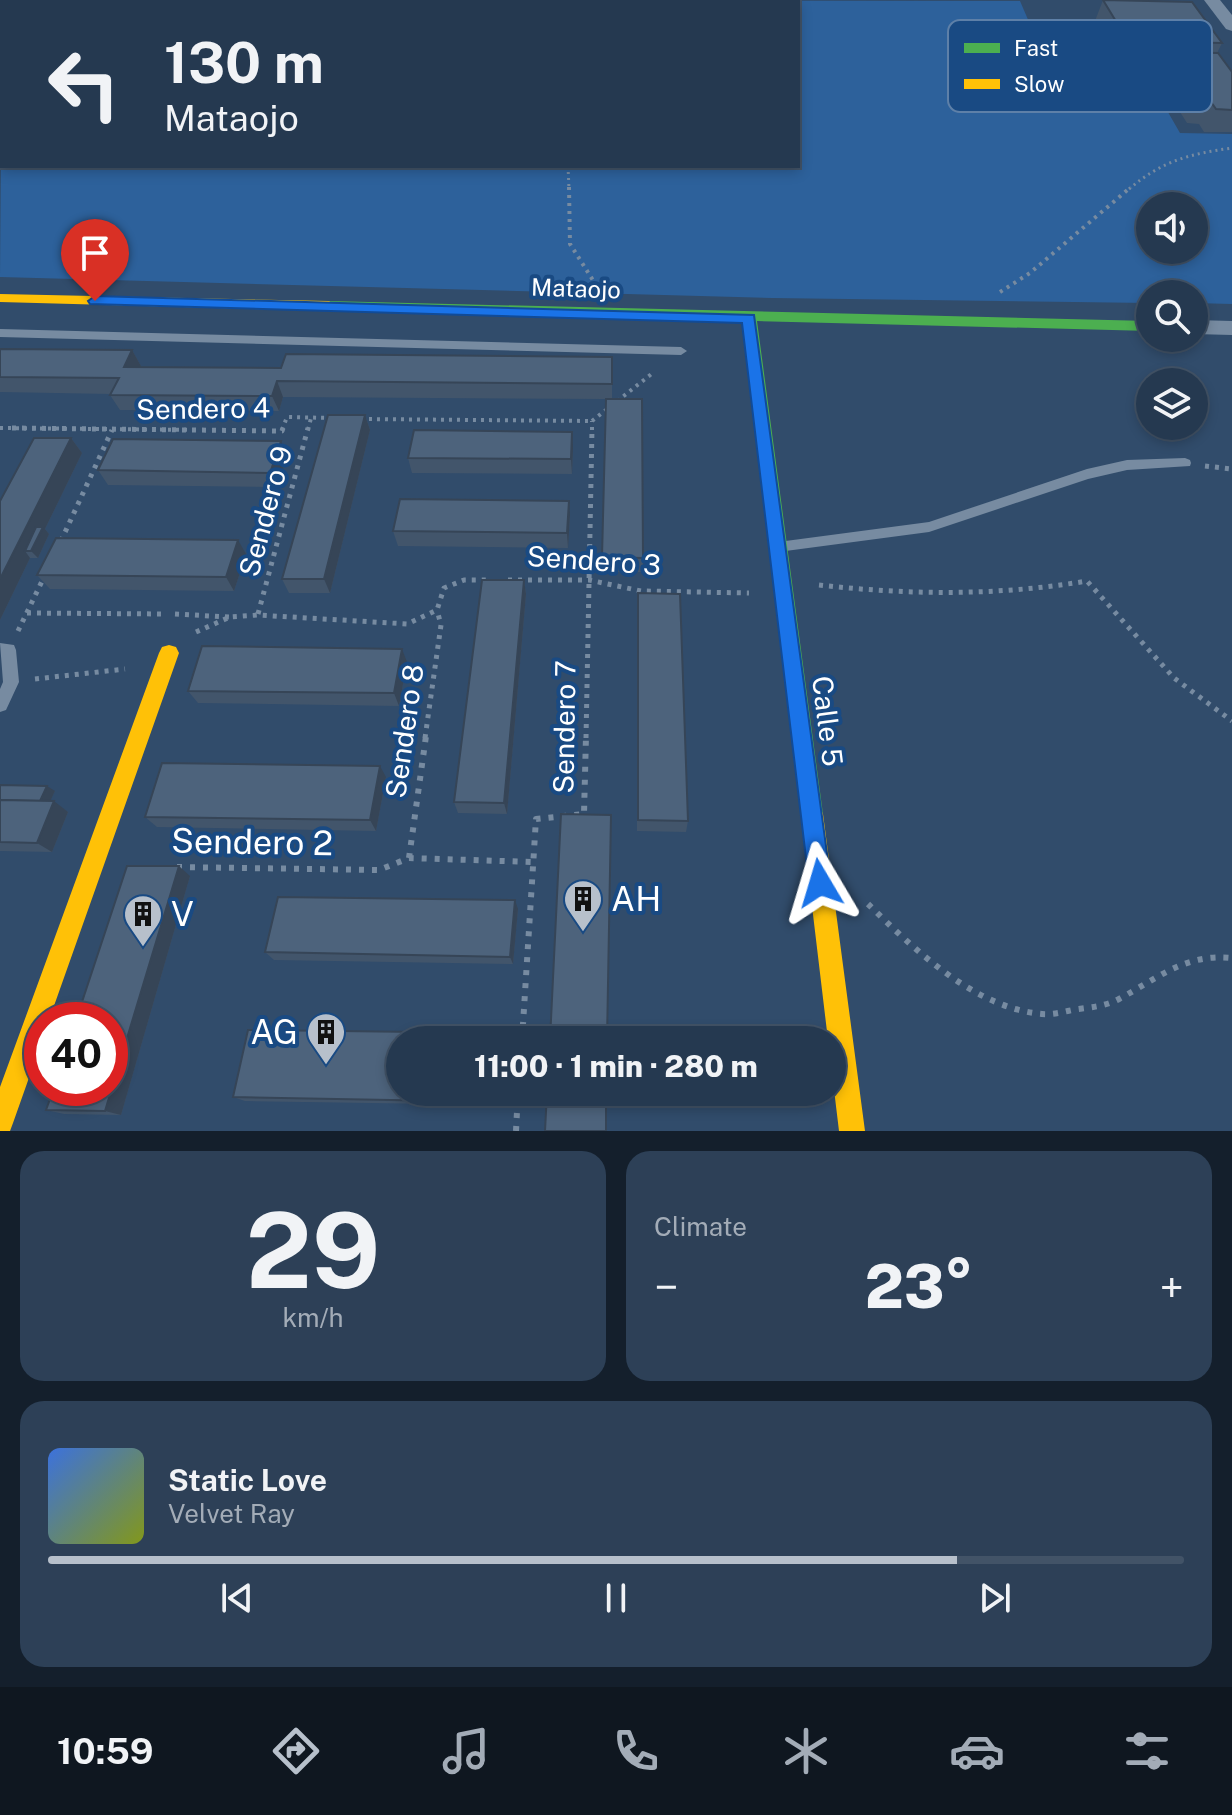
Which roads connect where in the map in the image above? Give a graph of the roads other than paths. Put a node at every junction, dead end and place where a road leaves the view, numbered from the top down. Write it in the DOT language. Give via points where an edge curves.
graph roads {
  1 [pos="1212,0"];
  2 [pos="1232,26"];
  3 [pos="0,298"];
  4 [pos="749,318"];
  5 [pos="1136,326"];
  6 [pos="1208,327"];
  7 [pos="1232,328"];
  8 [pos="0,333"];
  9 [pos="681,351"];
  10 [pos="1185,463"];
  11 [pos="777,547"];
  12 [pos="4,650"];
  13 [pos="169,653"];
  14 [pos="0,705"];
  15 [pos="0,1123"];
  16 [pos="852,1131"];
  1 -- 2 [label="street"];
  3 -- 4 [label="street, Mataojo"];
  4 -- 5 [label="street, Mataojo"];
  4 -- 11 [label="street, Calle 5"];
  6 -- 7 [label="street"];
  8 -- 9 [label="lane"];
  10 -- 11 [label="lane" via="1127,465 1087,474 929,527"];
  11 -- 16 [label="street, Calle 5"];
  12 -- 14 [label="lane" via="11,682"];
  13 -- 15 [label="street"];
}
